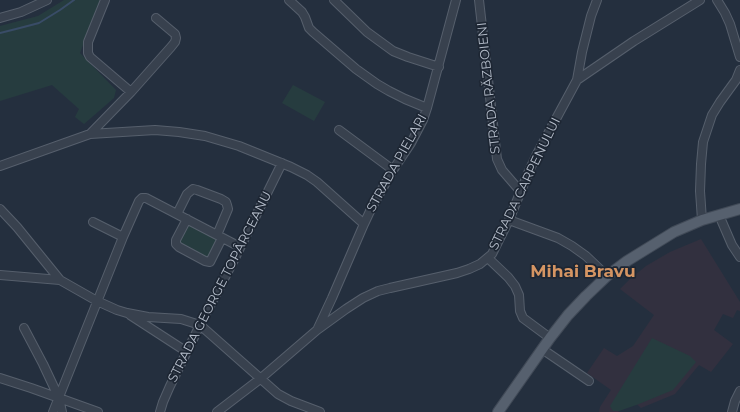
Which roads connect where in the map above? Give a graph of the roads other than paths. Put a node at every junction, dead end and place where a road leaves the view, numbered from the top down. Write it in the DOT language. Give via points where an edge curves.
graph roads {
  1 [pos="47,0"];
  2 [pos="104,0"];
  3 [pos="289,0"];
  4 [pos="334,0"];
  5 [pos="448,0"];
  6 [pos="479,0"];
  7 [pos="596,0"];
  8 [pos="700,0"];
  9 [pos="717,0"];
  10 [pos="456,3"];
  11 [pos="0,18"];
  12 [pos="156,18"];
  13 [pos="740,57"];
  14 [pos="439,67"];
  15 [pos="740,70"];
  16 [pos="577,80"];
  17 [pos="131,92"];
  18 [pos="427,108"];
  19 [pos="339,130"];
  20 [pos="90,134"];
  21 [pos="282,163"];
  22 [pos="0,166"];
  23 [pos="394,170"];
  24 [pos="521,192"];
  25 [pos="0,209"];
  26 [pos="740,209"];
  27 [pos="177,214"];
  28 [pos="719,215"];
  29 [pos="187,220"];
  30 [pos="510,220"];
  31 [pos="702,220"];
  32 [pos="93,222"];
  33 [pos="364,224"];
  34 [pos="123,237"];
  35 [pos="219,237"];
  36 [pos="240,247"];
  37 [pos="740,256"];
  38 [pos="488,258"];
  39 [pos="0,275"];
  40 [pos="607,276"];
  41 [pos="60,280"];
  42 [pos="332,298"];
  43 [pos="97,301"];
  44 [pos="346,309"];
  45 [pos="128,313"];
  46 [pos="200,325"];
  47 [pos="24,328"];
  48 [pos="317,330"];
  49 [pos="550,338"];
  50 [pos="542,349"];
  51 [pos="187,352"];
  52 [pos="0,378"];
  53 [pos="260,379"];
  54 [pos="589,381"];
  55 [pos="740,391"];
  56 [pos="59,398"];
  57 [pos="53,412"];
  58 [pos="62,412"];
  59 [pos="98,412"];
  60 [pos="160,412"];
  61 [pos="217,412"];
  62 [pos="320,412"];
  63 [pos="498,412"];
  64 [pos="732,412"];
  1 -- 11 [label="street"];
  2 -- 17 [label="street" via="88,42 88,53"];
  3 -- 18 [label="street" via="302,12 309,28 356,68 389,91"];
  4 -- 14 [label="street" via="367,32 393,51"];
  5 -- 10 [label="street"];
  6 -- 24 [label="street, STRADA RĂZBOIENI" via="496,160"];
  7 -- 16 [label="street, STRADA CARPENULUI"];
  8 -- 16 [label="street"];
  9 -- 13 [label="street" via="730,24"];
  10 -- 14 [label="street, STRADA PIELARI"];
  12 -- 17 [label="street" via="175,34 175,42"];
  14 -- 18 [label="street, STRADA PIELARI"];
  15 -- 31 [label="street" via="712,115 703,142 700,184"];
  16 -- 24 [label="street, STRADA CARPENULUI" via="537,154"];
  17 -- 20 [label="street"];
  18 -- 23 [label="street, STRADA PIELARI" via="418,131"];
  19 -- 23 [label="street"];
  20 -- 21 [label="street" via="155,130 199,135 239,146"];
  20 -- 22 [label="street"];
  21 -- 33 [label="street" via="317,182"];
  21 -- 36 [label="street, STRADA GEORGE TOPÂRCEANU"];
  23 -- 33 [label="street, STRADA PIELARI"];
  24 -- 30 [label="street, STRADA CARPENULUI"];
  25 -- 41 [label="street"];
  26 -- 28 [label="main road"];
  27 -- 29 [label="street"];
  27 -- 34 [label="street" via="142,198"];
  27 -- 35 [label="street" via="187,194 193,189 221,199 226,202 228,209"];
  28 -- 31 [label="main road"];
  28 -- 37 [label="street" via="732,245"];
  29 -- 35 [label="street"];
  29 -- 35 [label="street" via="176,244 205,261 212,260"];
  30 -- 38 [label="street, STRADA CARPENULUI"];
  30 -- 40 [label="street" via="572,246"];
  31 -- 40 [label="main road" via="674,232"];
  32 -- 34 [label="street"];
  33 -- 42 [label="street, STRADA PIELARI"];
  34 -- 43 [label="street"];
  35 -- 36 [label="street"];
  36 -- 46 [label="street, STRADA GEORGE TOPÂRCEANU"];
  38 -- 44 [label="street, STRADA CARPENULUI" via="457,273 378,291"];
  38 -- 49 [label="street" via="515,286 523,318"];
  39 -- 41 [label="street"];
  40 -- 49 [label="main road" via="576,306"];
  41 -- 43 [label="street"];
  42 -- 44 [label="street" via="339,308"];
  42 -- 48 [label="street, STRADA PIELARI"];
  43 -- 45 [label="street"];
  43 -- 56 [label="street"];
  44 -- 48 [label="street, STRADA CARPENULUI"];
  45 -- 46 [label="street"];
  45 -- 51 [label="street"];
  46 -- 51 [label="street, STRADA GEORGE TOPÂRCEANU"];
  46 -- 53 [label="street"];
  47 -- 56 [label="street"];
  48 -- 53 [label="street, STRADA PIELARI"];
  49 -- 50 [label="main road"];
  50 -- 54 [label="street"];
  50 -- 63 [label="main road"];
  51 -- 60 [label="street, STRADA GEORGE TOPÂRCEANU"];
  52 -- 56 [label="street"];
  53 -- 61 [label="street, STRADA PIELARI"];
  53 -- 62 [label="street" via="283,397"];
  55 -- 64 [label="street"];
  56 -- 57 [label="street"];
  56 -- 58 [label="street"];
  56 -- 59 [label="street"];
}
